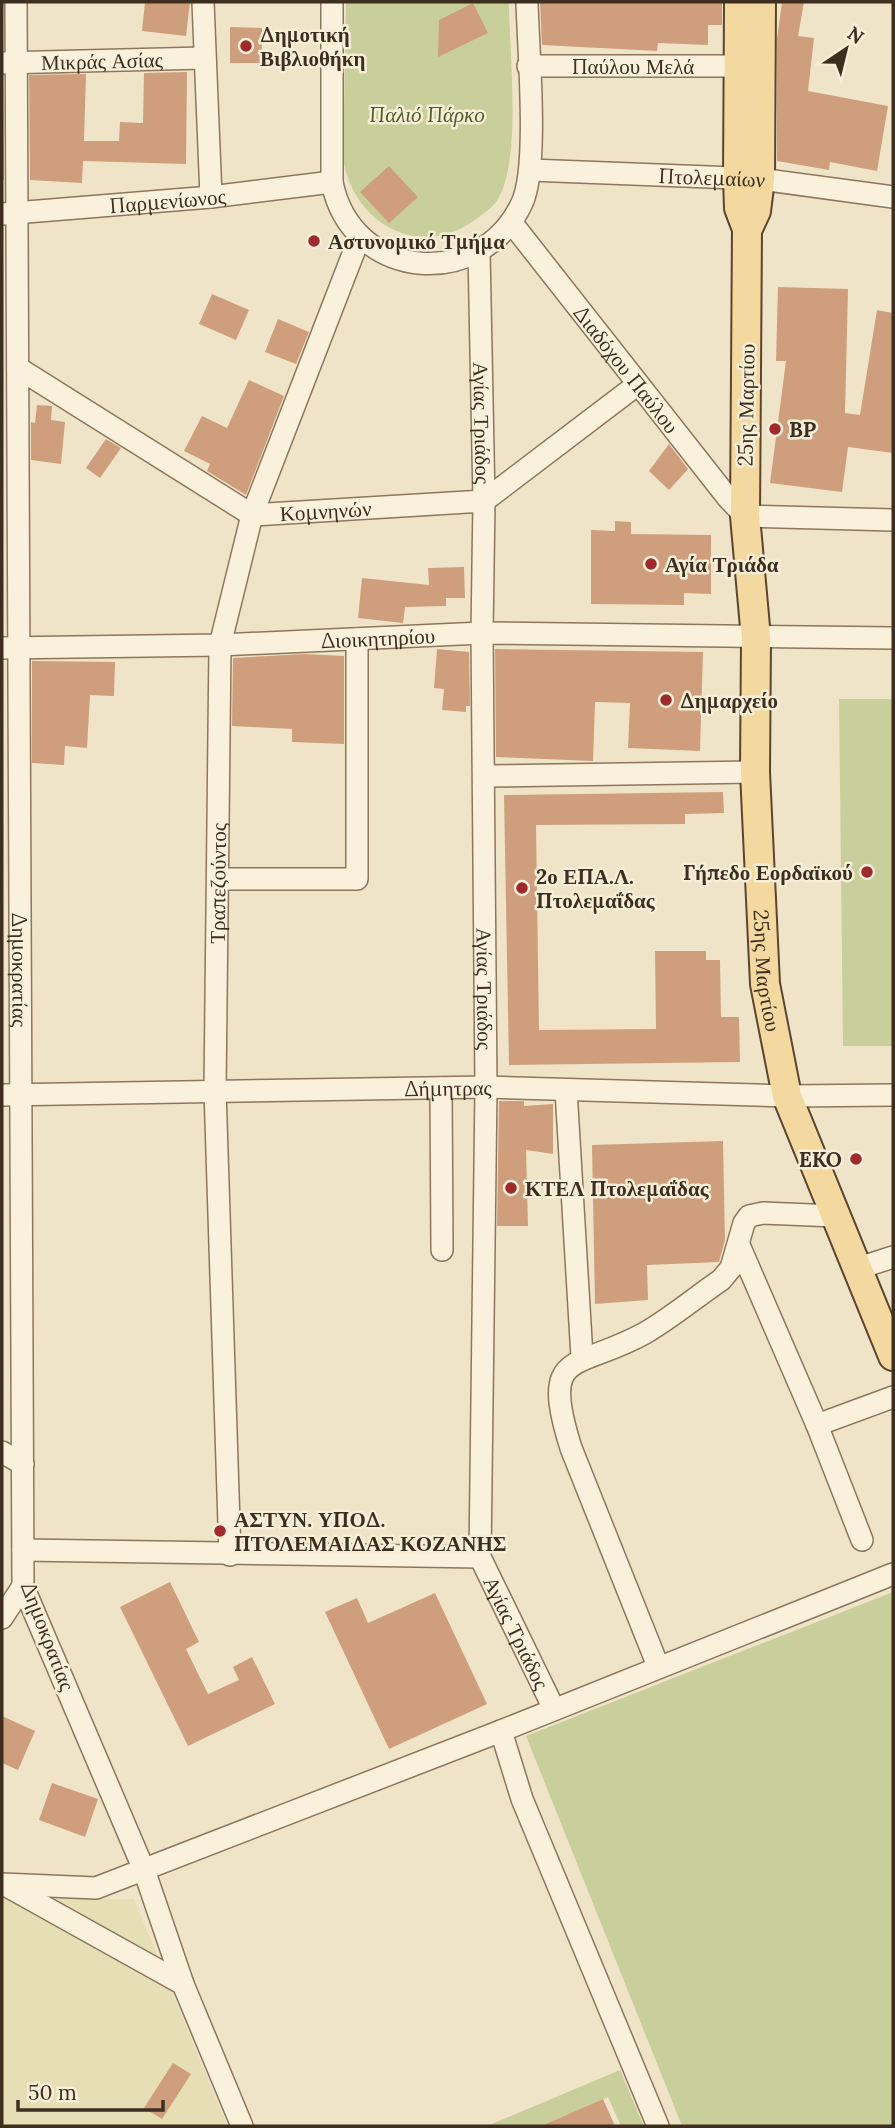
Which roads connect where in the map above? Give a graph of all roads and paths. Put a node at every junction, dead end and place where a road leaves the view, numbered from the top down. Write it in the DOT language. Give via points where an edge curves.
graph roads {
  1 [pos="16,2"];
  2 [pos="203,2"];
  3 [pos="332,2"];
  4 [pos="527,2"];
  5 [pos="739,2"];
  6 [pos="761,2"];
  7 [pos="203,58"];
  8 [pos="9,63"];
  9 [pos="528,66"];
  10 [pos="739,66"];
  11 [pos="530,170"];
  12 [pos="749,179"];
  13 [pos="331,182"];
  14 [pos="211,197"];
  15 [pos="893,197"];
  16 [pos="7,217"];
  17 [pos="511,222"];
  18 [pos="360,236"];
  19 [pos="479,251"];
  20 [pos="18,368"];
  21 [pos="638,384"];
  22 [pos="484,500"];
  23 [pos="252,515"];
  24 [pos="745,516"];
  25 [pos="893,520"];
  26 [pos="10,581"];
  27 [pos="482,633"];
  28 [pos="755,638"];
  29 [pos="893,638"];
  30 [pos="357,639"];
  31 [pos="220,645"];
  32 [pos="10,648"];
  33 [pos="755,772"];
  34 [pos="485,776"];
  35 [pos="218,879"];
  36 [pos="486,1087"];
  37 [pos="442,1088"];
  38 [pos="215,1090"];
  39 [pos="566,1090"];
  40 [pos="11,1095"];
  41 [pos="893,1095"];
  42 [pos="787,1096"];
  43 [pos="835,1216"];
  44 [pos="739,1245"];
  45 [pos="442,1250"];
  46 [pos="893,1257"];
  47 [pos="856,1269"];
  48 [pos="893,1356"];
  49 [pos="582,1357"];
  50 [pos="893,1397"];
  51 [pos="817,1425"];
  52 [pos="2,1452"];
  53 [pos="23,1464"];
  54 [pos="862,1540"];
  55 [pos="23,1550"];
  56 [pos="230,1555"];
  57 [pos="480,1557"];
  58 [pos="893,1574"];
  59 [pos="2,1585"];
  60 [pos="23,1586"];
  61 [pos="2,1618"];
  62 [pos="658,1666"];
  63 [pos="554,1709"];
  64 [pos="501,1731"];
  65 [pos="144,1870"];
  66 [pos="2,1884"];
  67 [pos="183,1984"];
  68 [pos="242,2126"];
  69 [pos="658,2126"];
  1 -- 8 [label="street, Δημοκρατίας"];
  2 -- 7 [label="street"];
  3 -- 13 [label="street"];
  4 -- 9 [label="street"];
  5 -- 10 [label="main road, 25ης Μαρτίου"];
  6 -- 12 [label="main road, 25ης Μαρτίου"];
  7 -- 8 [label="street, Μικράς Ασίας"];
  7 -- 14 [label="street"];
  8 -- 16 [label="street, Δημοκρατίας"];
  9 -- 10 [label="street, Παύλου Μελά"];
  9 -- 11 [label="street"];
  10 -- 12 [label="main road, 25ης Μαρτίου"];
  11 -- 12 [label="street, Πτολεμαίων"];
  11 -- 17 [label="street" via="523,202"];
  12 -- 15 [label="street, Πτολεμαίων"];
  12 -- 24 [label="main road, 25ης Μαρτίου" via="740,208 747,229"];
  13 -- 14 [label="street, Παρμενίωνος"];
  13 -- 18 [label="street" via="340,207"];
  14 -- 16 [label="street, Παρμενίωνος"];
  16 -- 20 [label="street, Δημοκρατίας"];
  17 -- 19 [label="street"];
  17 -- 21 [label="street, Διαδόχου Παύλου"];
  18 -- 19 [label="street" via="385,254 418,264 450,262"];
  18 -- 23 [label="street, Τραπεζούντος"];
  19 -- 22 [label="street, Αγίας Τριάδος"];
  20 -- 23 [label="street, Κομνηνών"];
  20 -- 26 [label="street, Δημοκρατίας"];
  21 -- 22 [label="street"];
  21 -- 24 [label="street, Διαδόχου Παύλου"];
  22 -- 23 [label="street, Κομνηνών"];
  22 -- 27 [label="street, Αγίας Τριάδος"];
  23 -- 31 [label="street, Τραπεζούντος"];
  24 -- 25 [label="street"];
  24 -- 28 [label="main road, 25ης Μαρτίου"];
  26 -- 32 [label="street, Δημοκρατίας"];
  27 -- 28 [label="street, Διοικητηρίου"];
  27 -- 30 [label="street, Διοικητηρίου"];
  27 -- 34 [label="street, Αγίας Τριάδος"];
  28 -- 29 [label="street, Διοικητηρίου"];
  28 -- 33 [label="main road, 25ης Μαρτίου"];
  30 -- 31 [label="street, Διοικητηρίου"];
  30 -- 35 [label="street" via="357,879"];
  31 -- 32 [label="street, Διοικητηρίου"];
  31 -- 35 [label="street, Τραπεζούντος"];
  32 -- 40 [label="street, Δημοκρατίας"];
  33 -- 34 [label="street"];
  33 -- 42 [label="main road, 25ης Μαρτίου" via="765,984"];
  34 -- 36 [label="street, Αγίας Τριάδος"];
  35 -- 38 [label="street, Τραπεζούντος"];
  36 -- 37 [label="street, Δήμητρας"];
  36 -- 39 [label="street, Δήμητρας"];
  36 -- 57 [label="street, Αγίας Τριάδος"];
  37 -- 38 [label="street, Δήμητρας"];
  37 -- 45 [label="street"];
  38 -- 40 [label="street, Δήμητρας"];
  38 -- 56 [label="street, Τραπεζούντος"];
  39 -- 42 [label="street, Δήμητρας"];
  39 -- 49 [label="street"];
  40 -- 53 [label="street, Δημοκρατίας"];
  41 -- 42 [label="street, Δήμητρας"];
  42 -- 43 [label="main road, 25ης Μαρτίου"];
  43 -- 44 [label="street" via="755,1214 744,1223"];
  43 -- 47 [label="main road, 25ης Μαρτίου"];
  44 -- 49 [label="street" via="721,1280 643,1334"];
  44 -- 51 [label="street"];
  46 -- 47 [label="street"];
  47 -- 48 [label="main road, 25ης Μαρτίου"];
  49 -- 62 [label="street" via="560,1382 562,1419"];
  50 -- 51 [label="street"];
  51 -- 54 [label="street"];
  52 -- 53 [label="street"];
  53 -- 55 [label="street, Δημοκρατίας"];
  55 -- 56 [label="street"];
  55 -- 60 [label="street, Δημοκρατίας"];
  56 -- 57 [label="street"];
  57 -- 63 [label="street, Αγίας Τριάδος"];
  58 -- 62 [label="street"];
  59 -- 60 [label="street"];
  60 -- 61 [label="street"];
  60 -- 65 [label="street, Δημοκρατίας"];
  62 -- 63 [label="street"];
  63 -- 64 [label="street"];
  64 -- 65 [label="street"];
  64 -- 69 [label="street" via="522,1799"];
  65 -- 66 [label="street" via="96,1888"];
  65 -- 67 [label="street, Δημοκρατίας"];
  66 -- 67 [label="street"];
  67 -- 68 [label="street, Δημοκρατίας"];
}
